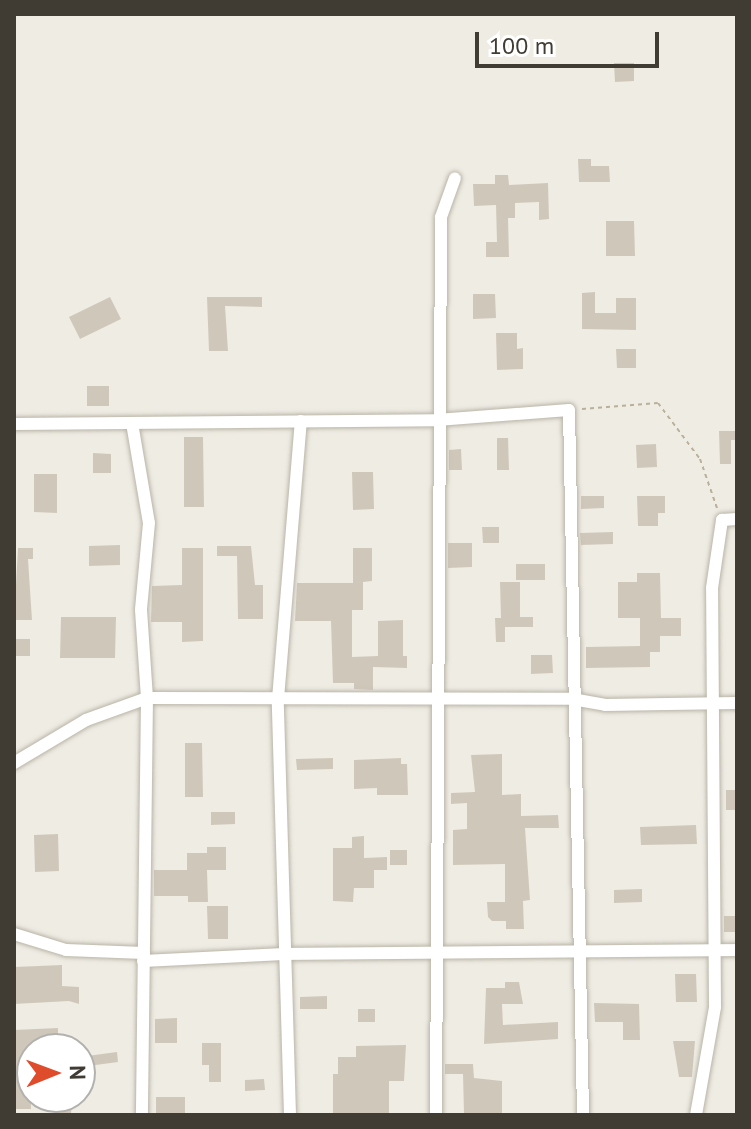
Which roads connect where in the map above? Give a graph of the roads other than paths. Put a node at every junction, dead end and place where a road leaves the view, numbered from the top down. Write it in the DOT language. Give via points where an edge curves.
graph roads {
  1 [pos="455,178"];
  2 [pos="437,420"];
  3 [pos="301,421"];
  4 [pos="132,423"];
  5 [pos="14,424"];
  6 [pos="737,519"];
  7 [pos="437,696"];
  8 [pos="147,698"];
  9 [pos="278,699"];
  10 [pos="572,699"];
  11 [pos="712,703"];
  12 [pos="737,703"];
  13 [pos="14,763"];
  14 [pos="14,934"];
  15 [pos="714,950"];
  16 [pos="737,950"];
  17 [pos="439,952"];
  18 [pos="582,953"];
  19 [pos="284,954"];
  20 [pos="144,957"];
  21 [pos="142,1115"];
  22 [pos="290,1115"];
  23 [pos="436,1115"];
  24 [pos="583,1115"];
  25 [pos="696,1115"];
  1 -- 2 [label="street" via="441,217"];
  2 -- 3 [label="street"];
  2 -- 7 [label="street"];
  2 -- 10 [label="street" via="569,410"];
  3 -- 4 [label="street"];
  3 -- 9 [label="street"];
  4 -- 5 [label="street"];
  4 -- 8 [label="street" via="149,523 141,610"];
  6 -- 11 [label="street" via="722,520 712,588"];
  7 -- 9 [label="street"];
  7 -- 10 [label="street"];
  7 -- 17 [label="street"];
  8 -- 9 [label="street"];
  8 -- 13 [label="street" via="86,720"];
  8 -- 20 [label="street"];
  9 -- 19 [label="street"];
  10 -- 11 [label="street" via="605,705"];
  10 -- 18 [label="street"];
  11 -- 12 [label="street"];
  11 -- 15 [label="street"];
  14 -- 20 [label="street" via="66,950"];
  15 -- 16 [label="street"];
  15 -- 18 [label="street"];
  15 -- 25 [label="street" via="715,1007"];
  17 -- 18 [label="street"];
  17 -- 19 [label="street"];
  17 -- 23 [label="street"];
  18 -- 24 [label="street"];
  19 -- 20 [label="street"];
  19 -- 22 [label="street"];
  20 -- 21 [label="street"];
}
